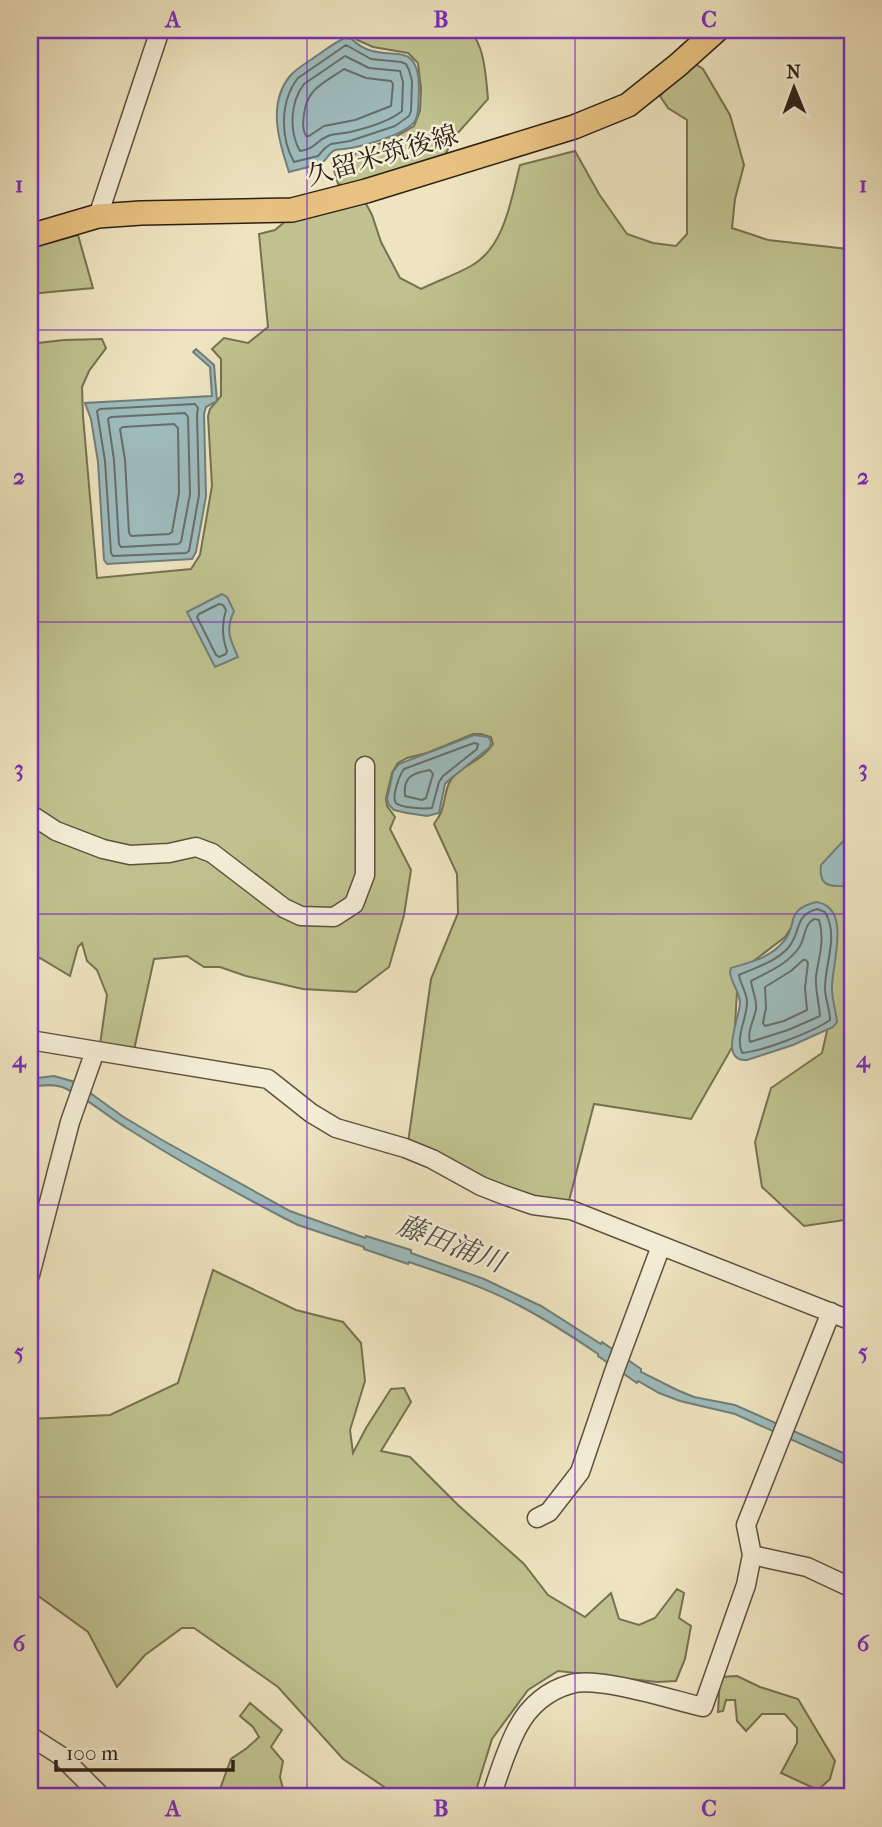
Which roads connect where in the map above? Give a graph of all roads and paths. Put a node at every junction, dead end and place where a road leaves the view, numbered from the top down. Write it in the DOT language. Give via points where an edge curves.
graph roads {
  1 [pos="160,30"];
  2 [pos="717,30"];
  3 [pos="98,216"];
  4 [pos="30,236"];
  5 [pos="365,766"];
  6 [pos="30,814"];
  7 [pos="30,1040"];
  8 [pos="96,1051"];
  9 [pos="661,1246"];
  10 [pos="30,1275"];
  11 [pos="831,1312"];
  12 [pos="852,1321"];
  13 [pos="537,1517"];
  14 [pos="752,1555"];
  15 [pos="852,1588"];
  16 [pos="30,1736"];
  17 [pos="102,1797"];
  18 [pos="491,1797"];
  1 -- 3 [label="street"];
  2 -- 3 [label="main road, 久留米筑後線" via="628,104 574,127 366,191 292,209"];
  3 -- 4 [label="main road, 久留米筑後線"];
  5 -- 6 [label="street" via="365,875 354,904 334,918 301,915 284,908 212,853 196,847 130,855 56,831"];
  7 -- 8 [label="street"];
  8 -- 9 [label="street" via="268,1079 336,1128 405,1148 504,1195 571,1210"];
  8 -- 10 [label="street" via="70,1122"];
  9 -- 11 [label="street"];
  9 -- 13 [label="street" via="579,1472 549,1512"];
  11 -- 12 [label="street"];
  11 -- 14 [label="street" via="746,1525"];
  14 -- 15 [label="street" via="807,1567"];
  14 -- 18 [label="street" via="703,1707 610,1684 573,1683 551,1692 518,1726"];
  16 -- 17 [label="street" via="61,1756"];
}
